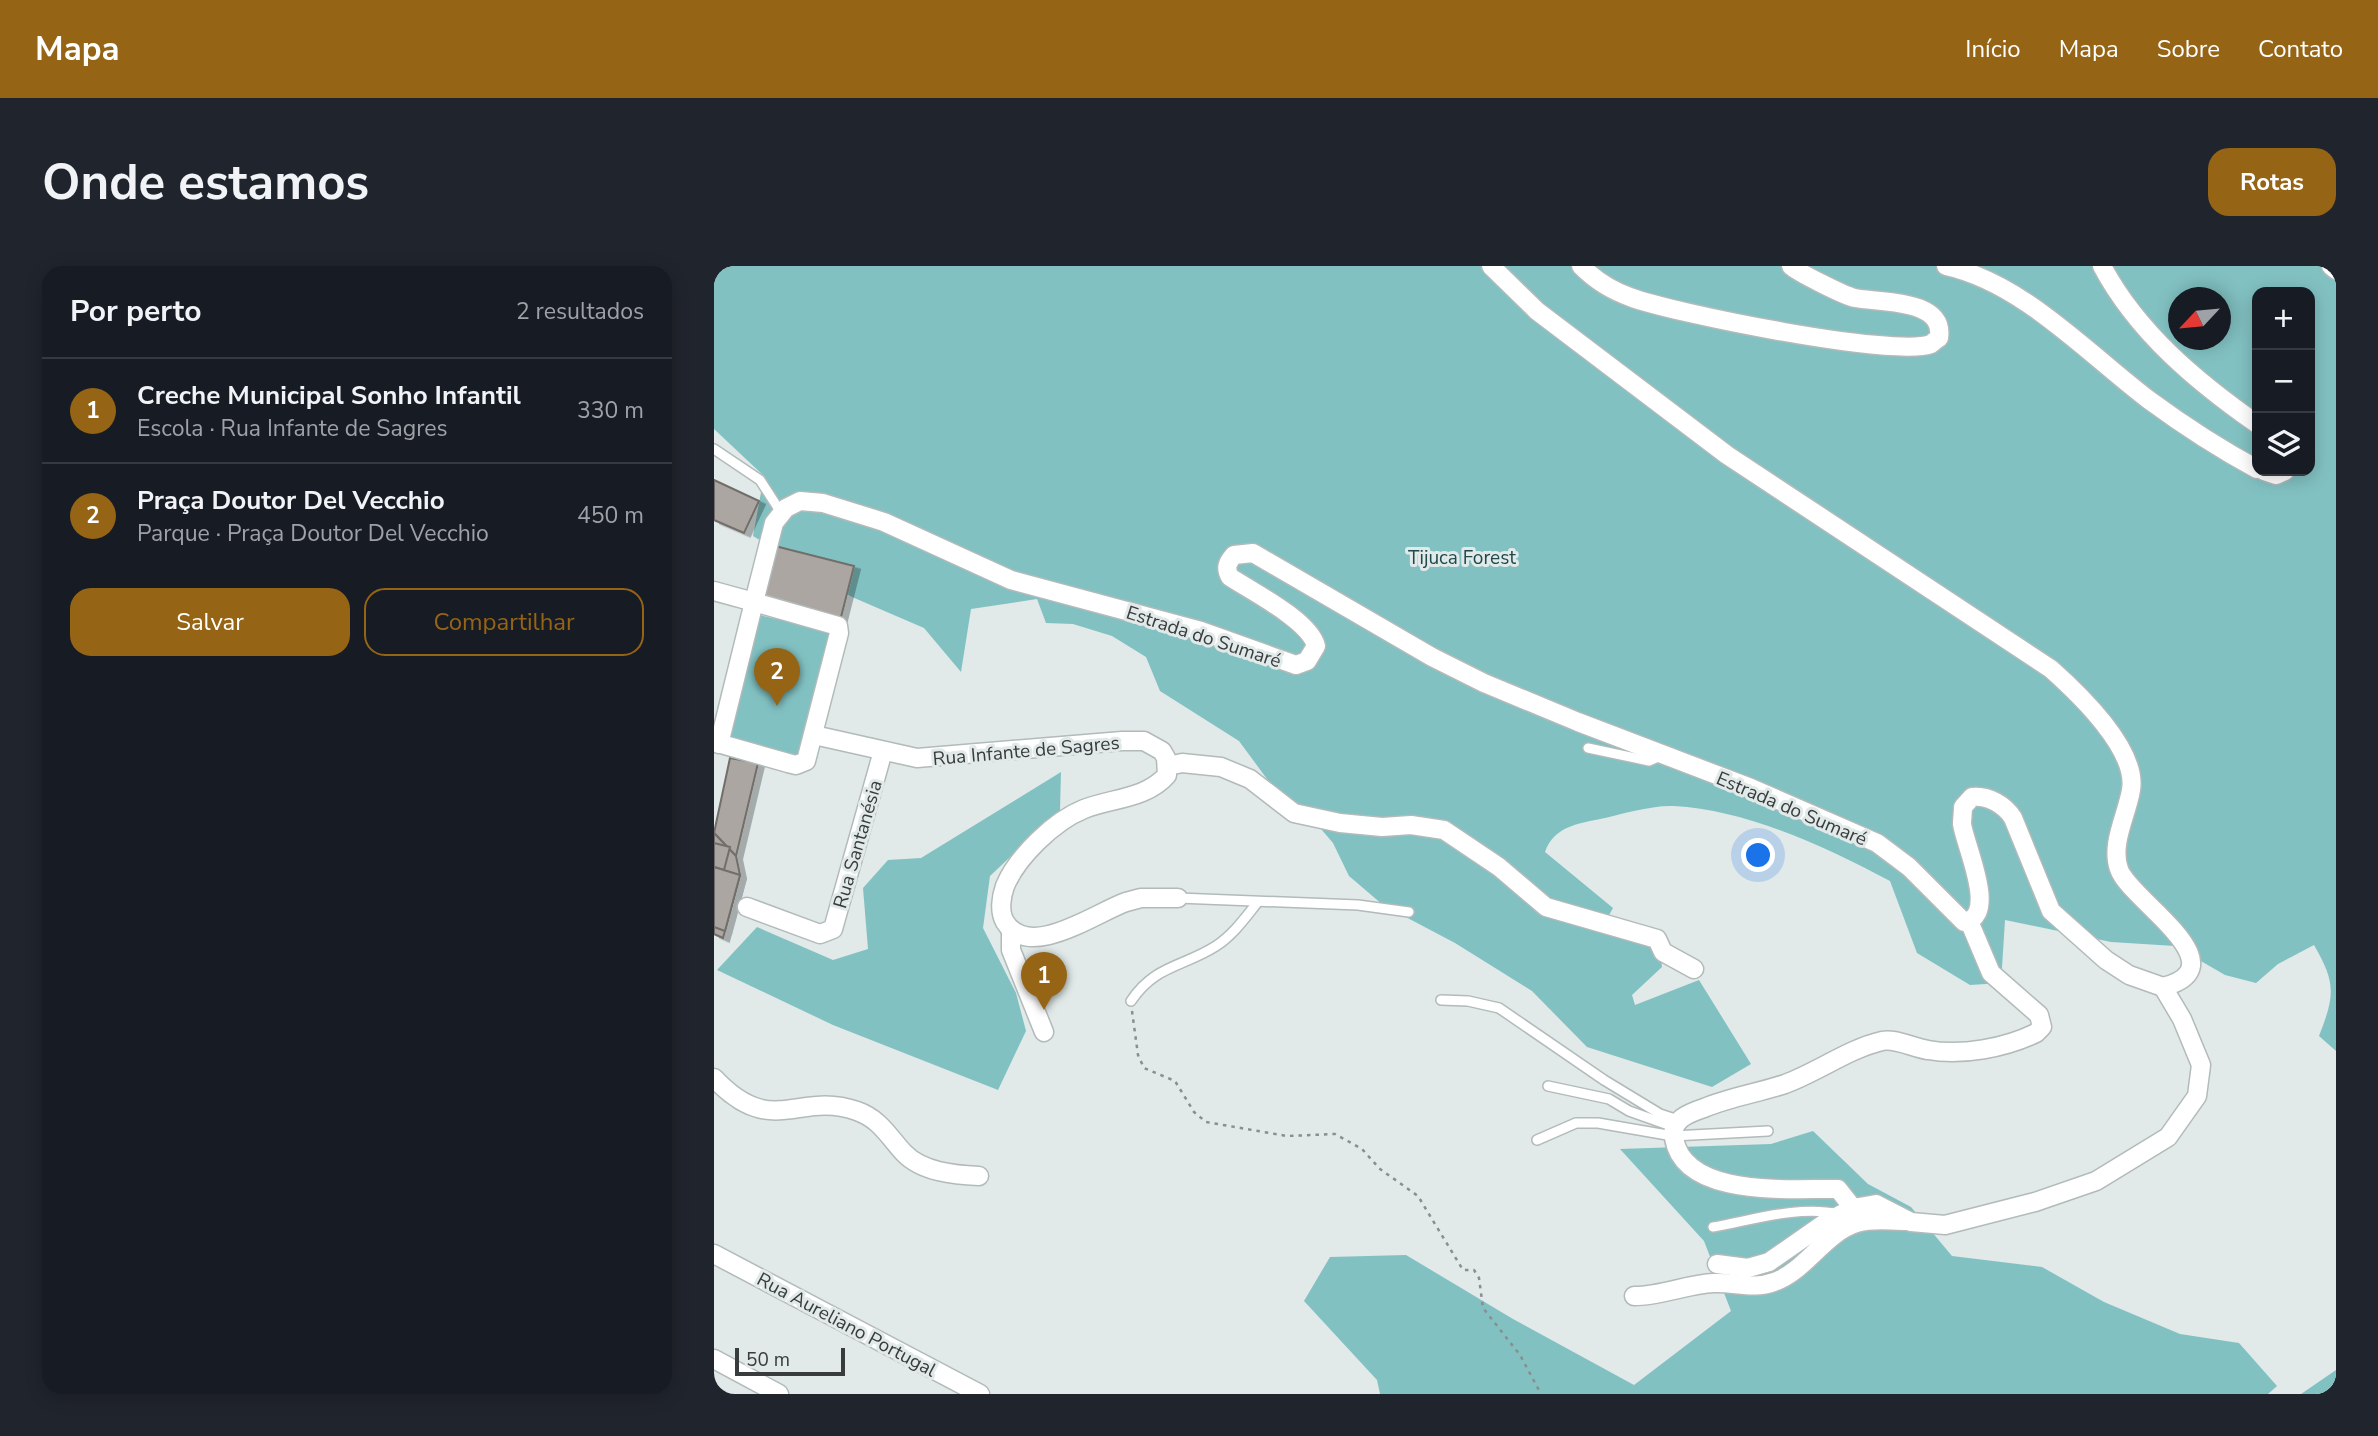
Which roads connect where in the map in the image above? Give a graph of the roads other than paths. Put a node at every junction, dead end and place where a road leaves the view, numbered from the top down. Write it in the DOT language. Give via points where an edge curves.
graph roads {
  1 [pos="1491,266"];
  2 [pos="1581,266"];
  3 [pos="1791,266"];
  4 [pos="1946,266"];
  5 [pos="2102,266"];
  6 [pos="2331,266"];
  7 [pos="2336,270"];
  8 [pos="2252,420"];
  9 [pos="714,449"];
  10 [pos="2252,466"];
  11 [pos="782,514"];
  12 [pos="714,591"];
  13 [pos="754,602"];
  14 [pos="814,735"];
  15 [pos="716,743"];
  16 [pos="1588,748"];
  17 [pos="883,751"];
  18 [pos="1663,755"];
  19 [pos="1168,766"];
  20 [pos="1178,898"];
  21 [pos="1257,903"];
  22 [pos="747,907"];
  23 [pos="1409,912"];
  24 [pos="1969,921"];
  25 [pos="1011,930"];
  26 [pos="1694,969"];
  27 [pos="2163,987"];
  28 [pos="1441,1000"];
  29 [pos="1131,1001"];
  30 [pos="1044,1032"];
  31 [pos="714,1078"];
  32 [pos="1548,1086"];
  33 [pos="1675,1128"];
  34 [pos="1768,1131"];
  35 [pos="1536,1140"];
  36 [pos="979,1176"];
  37 [pos="1847,1211"];
  38 [pos="1909,1221"];
  39 [pos="1713,1227"];
  40 [pos="714,1254"];
  41 [pos="1717,1264"];
  42 [pos="1748,1268"];
  43 [pos="1773,1282"];
  44 [pos="1634,1296"];
  45 [pos="714,1359"];
  46 [pos="779,1394"];
  47 [pos="980,1394"];
  1 -- 27 [label="street" via="1537,311 1727,455 2051,669 2081,696 2124,755 2132,775 2117,848 2118,868 2127,885 2187,947 2190,970 2184,979"];
  2 -- 3 [label="street" via="1600,284 1631,298 1735,323 1884,346 1931,344 1939,338 1936,319 1919,309 1893,300 1853,298"];
  4 -- 10 [label="street" via="1984,276 2011,292 2151,402"];
  5 -- 8 [label="street" via="2115,292 2180,364"];
  6 -- 7 [label="street"];
  9 -- 11 [label="lane" via="760,480"];
  11 -- 13 [label="street" via="774,523"];
  11 -- 18 [label="street, Estrada do Sumaré" via="800,501 823,503 884,522 1041,590 1201,631 1296,665 1307,661 1316,646 1314,638 1227,571 1234,555 1253,553 1432,657"];
  12 -- 13 [label="street"];
  13 -- 14 [label="street" via="838,627"];
  13 -- 15 [label="street"];
  14 -- 15 [label="street" via="806,761 796,765"];
  14 -- 17 [label="street, Rua Infante de Sagres"];
  16 -- 18 [label="lane" via="1649,761"];
  17 -- 19 [label="street, Rua Infante de Sagres" via="939,758 1007,748 1137,741 1162,751"];
  17 -- 22 [label="street, Rua Santanésia" via="833,929 820,934"];
  18 -- 24 [label="street, Estrada do Sumaré" via="1752,788 1877,844 1909,867 1959,919"];
  19 -- 25 [label="street" via="1160,783 1145,792 1081,810 1030,852 1003,891 1003,920"];
  19 -- 26 [label="street" via="1221,767 1250,779 1294,813 1340,823 1444,830 1499,867 1546,907 1657,939 1663,952"];
  20 -- 21 [label="lane"];
  20 -- 25 [label="street" via="1126,902 1038,939"];
  21 -- 23 [label="lane" via="1357,905"];
  21 -- 29 [label="lane" via="1224,941 1161,970"];
  24 -- 27 [label="street" via="1978,912 1981,896 1962,824 1963,807 1977,796 2007,809 2013,818 2051,911 2106,960 2129,975"];
  24 -- 33 [label="street" via="1991,973 2039,1015 2042,1027 2036,1033 1958,1053 1884,1040 1786,1083 1719,1102"];
  25 -- 30 [label="street" via="1011,950"];
  27 -- 38 [label="street" via="2201,1065 2197,1096 2168,1137 2096,1181 2035,1202 1945,1225"];
  28 -- 33 [label="lane" via="1499,1008"];
  31 -- 36 [label="street" via="738,1101 759,1110 844,1107 860,1112 878,1122 905,1155 930,1169"];
  32 -- 33 [label="lane" via="1609,1099"];
  33 -- 34 [label="lane"];
  33 -- 35 [label="lane" via="1576,1123"];
  33 -- 37 [label="street" via="1677,1152 1691,1168 1712,1178 1779,1190 1838,1189"];
  37 -- 38 [label="street" via="1875,1204"];
  37 -- 39 [label="lane" via="1801,1212"];
  37 -- 42 [label="street" via="1769,1262"];
  38 -- 43 [label="street" via="1854,1224"];
  40 -- 47 [label="street, Rua Aureliano Portugal"];
  41 -- 42 [label="street"];
  42 -- 43 [label="street" via="1755,1282"];
  43 -- 44 [label="street" via="1716,1283"];
  45 -- 46 [label="street"];
}
